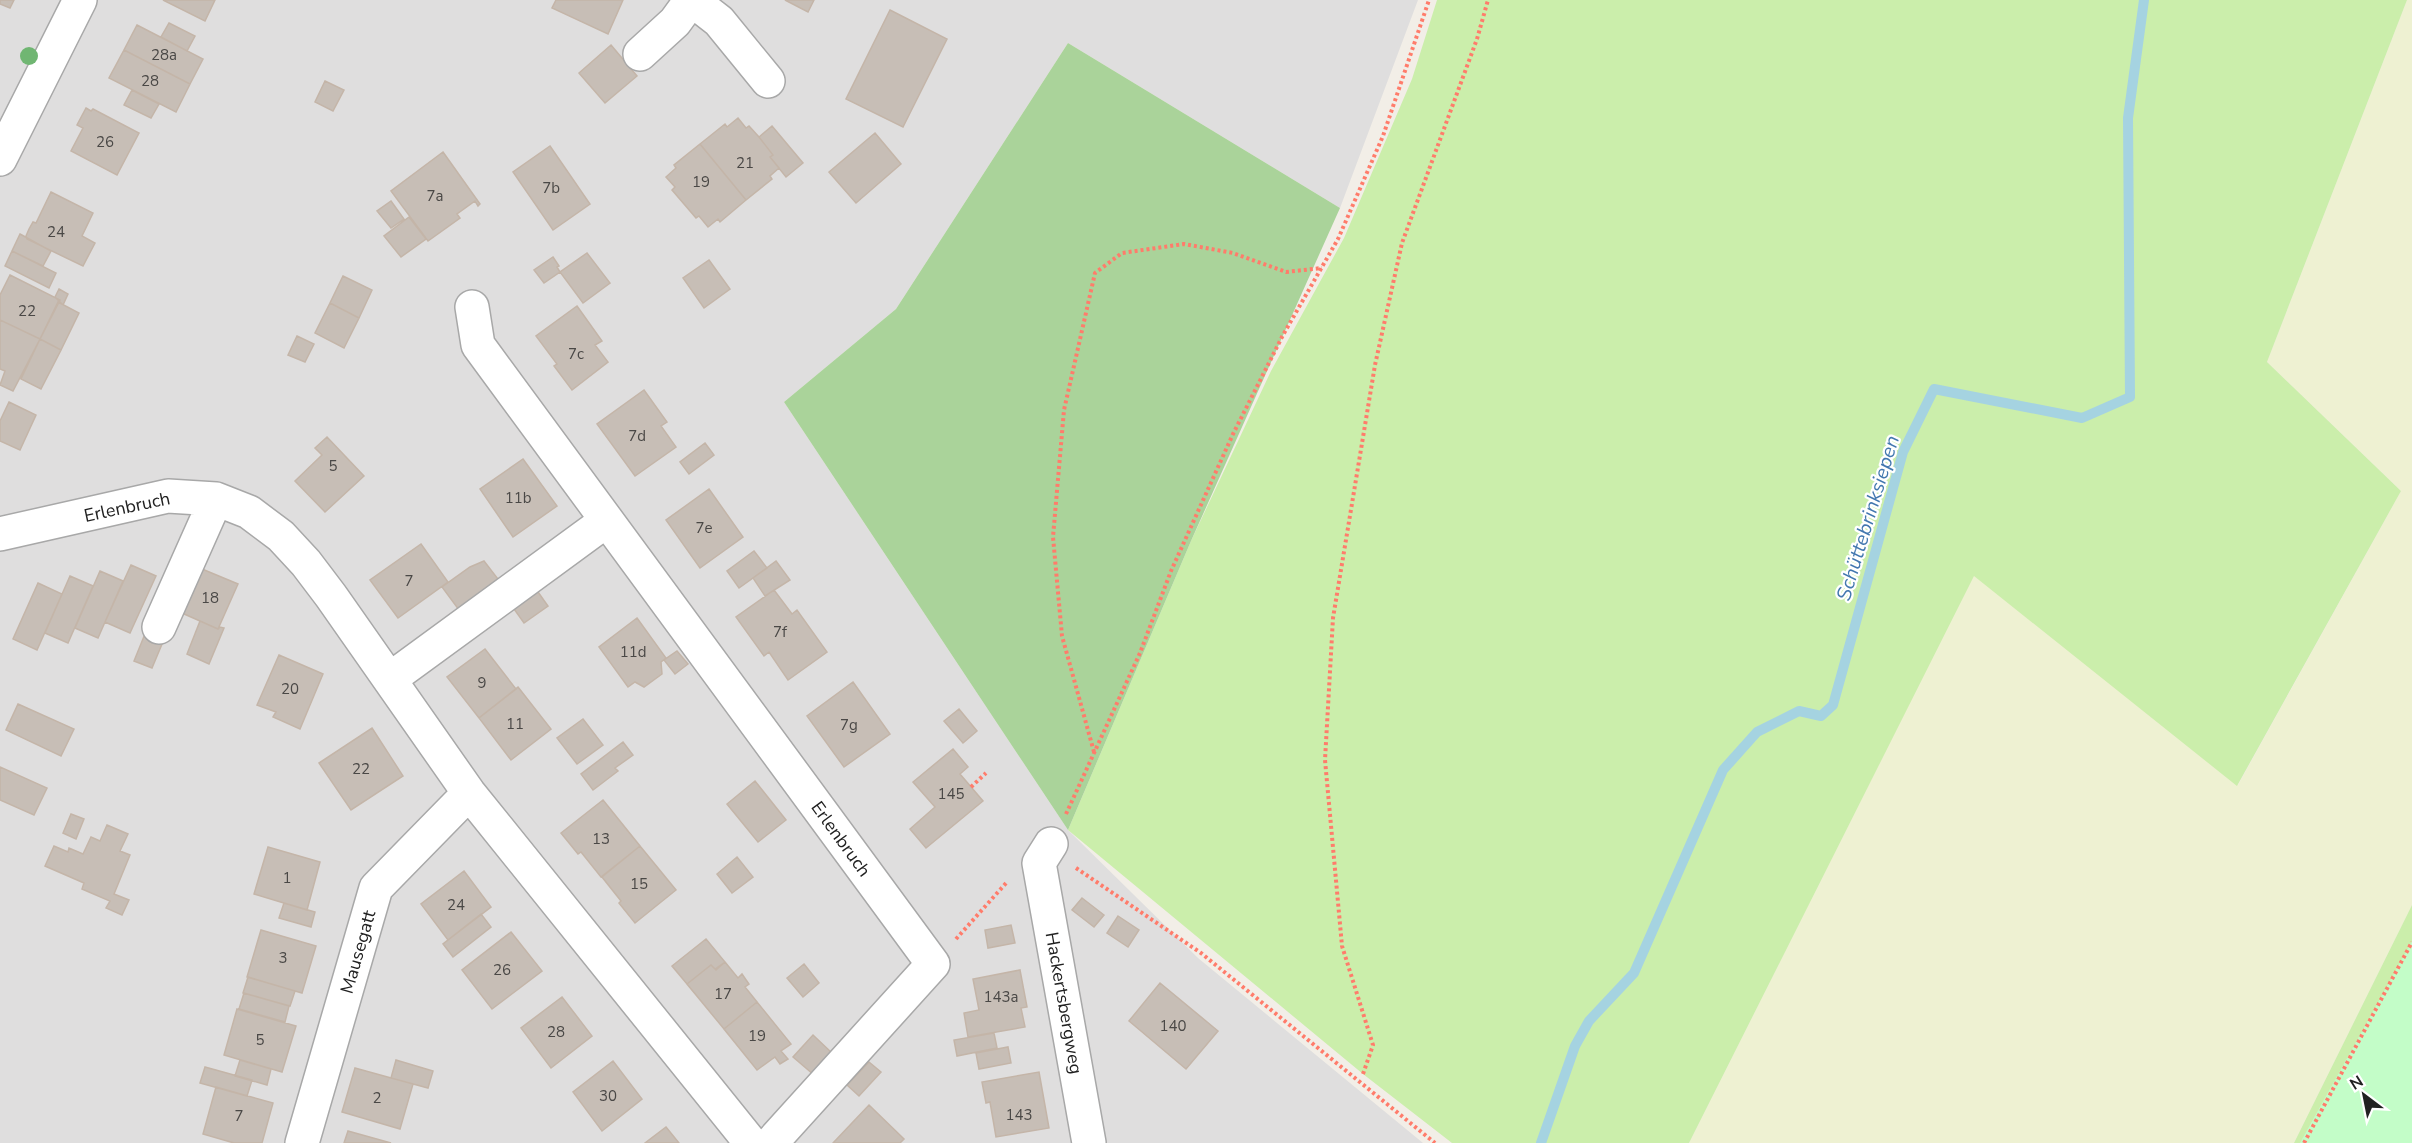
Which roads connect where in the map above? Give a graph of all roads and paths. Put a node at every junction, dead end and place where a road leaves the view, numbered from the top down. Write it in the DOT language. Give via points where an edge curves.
graph roads {
  1 [pos="80,0"];
  2 [pos="692,0"];
  3 [pos="1430,0"];
  4 [pos="1488,0"];
  5 [pos="640,54"];
  6 [pos="768,81"];
  7 [pos="0,159"];
  8 [pos="1322,268"];
  9 [pos="472,307"];
  10 [pos="216,499"];
  11 [pos="606,520"];
  12 [pos="0,534"];
  13 [pos="159,627"];
  14 [pos="390,679"];
  15 [pos="1095,752"];
  16 [pos="986,773"];
  17 [pos="971,787"];
  18 [pos="469,793"];
  19 [pos="1045,854"];
  20 [pos="2412,942"];
  21 [pos="933,964"];
  22 [pos="1363,1074"];
  23 [pos="302,1143"];
  24 [pos="750,1143"];
  25 [pos="771,1143"];
  26 [pos="1089,1143"];
  27 [pos="1435,1143"];
  28 [pos="2304,1143"];
  1 -- 7 [label="street"];
  2 -- 5 [label="street" via="675,22"];
  2 -- 6 [label="street" via="719,21"];
  3 -- 8 [label="path" via="1383,136"];
  4 -- 22 [label="path" via="1402,243 1375,365 1333,618 1325,760 1342,946 1373,1045"];
  8 -- 15 [label="path" via="1233,434"];
  8 -- 15 [label="path" via="1286,272 1233,253 1184,244 1122,253 1095,273 1064,410 1053,537 1062,636"];
  9 -- 11 [label="street, Erlenbruch" via="478,345"];
  10 -- 12 [label="street, Erlenbruch" via="168,496"];
  10 -- 13 [label="street"];
  10 -- 14 [label="street, Erlenbruch" via="249,512 281,536 306,563"];
  11 -- 14 [label="street"];
  11 -- 21 [label="street, Erlenbruch"];
  14 -- 18 [label="street, Erlenbruch"];
  15 -- 19 [label="path"];
  16 -- 17 [label="path"];
  18 -- 23 [label="street, Mausegatt" via="376,888"];
  18 -- 24 [label="street, Erlenbruch"];
  19 -- 21 [label="path" via="1015,873"];
  19 -- 26 [label="street, Hackertsbergweg"];
  19 -- 27 [label="path" via="1081,873 1201,953"];
  20 -- 28 [label="path"];
  21 -- 25 [label="street"];
}
